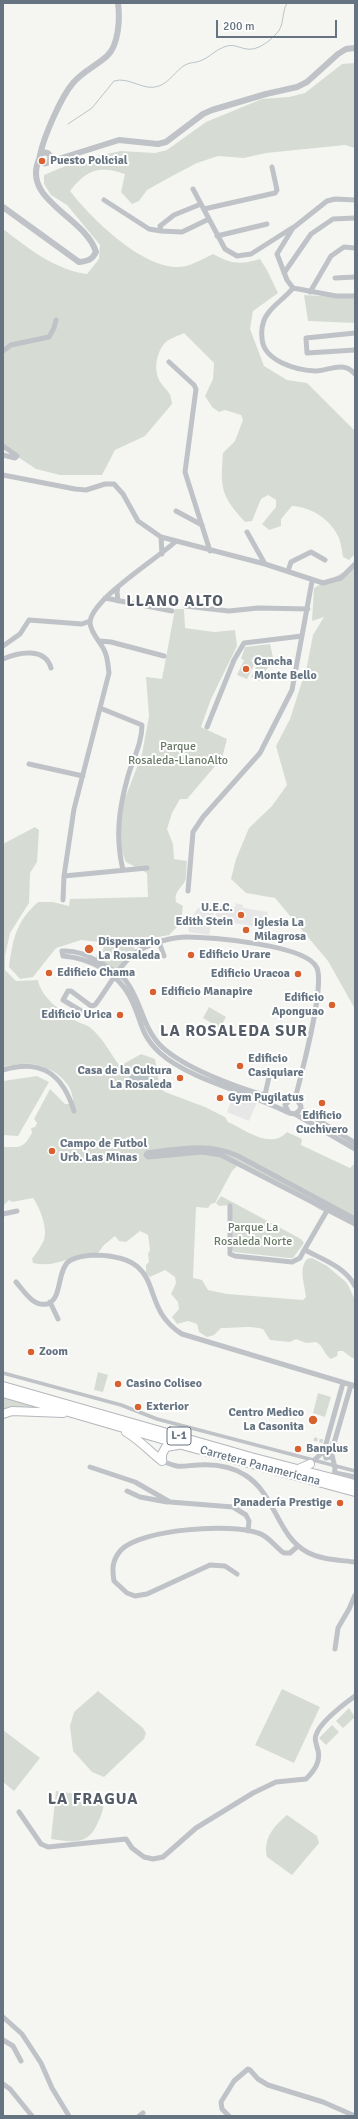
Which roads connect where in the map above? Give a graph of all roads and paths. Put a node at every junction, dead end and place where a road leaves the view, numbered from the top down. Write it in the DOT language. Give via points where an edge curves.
graph roads {
  1 [pos="118,3"];
  2 [pos="355,48"];
  3 [pos="48,134"];
  4 [pos="40,156"];
  5 [pos="49,159"];
  6 [pos="272,167"];
  7 [pos="36,180"];
  8 [pos="193,189"];
  9 [pos="104,200"];
  10 [pos="355,200"];
  11 [pos="203,206"];
  12 [pos="3,207"];
  13 [pos="355,218"];
  14 [pos="209,219"];
  15 [pos="267,224"];
  16 [pos="293,228"];
  17 [pos="161,231"];
  18 [pos="217,236"];
  19 [pos="355,248"];
  20 [pos="284,273"];
  21 [pos="355,277"];
  22 [pos="335,278"];
  23 [pos="293,288"];
  24 [pos="310,292"];
  25 [pos="355,296"];
  26 [pos="56,320"];
  27 [pos="355,333"];
  28 [pos="355,350"];
  29 [pos="3,351"];
  30 [pos="169,362"];
  31 [pos="355,374"];
  32 [pos="3,446"];
  33 [pos="3,455"];
  34 [pos="3,475"];
  35 [pos="176,511"];
  36 [pos="202,525"];
  37 [pos="247,532"];
  38 [pos="161,537"];
  39 [pos="175,542"];
  40 [pos="210,551"];
  41 [pos="162,554"];
  42 [pos="325,560"];
  43 [pos="265,564"];
  44 [pos="355,564"];
  45 [pos="288,571"];
  46 [pos="312,581"];
  47 [pos="118,587"];
  48 [pos="105,598"];
  49 [pos="118,601"];
  50 [pos="185,606"];
  51 [pos="308,609"];
  52 [pos="172,611"];
  53 [pos="90,621"];
  54 [pos="82,624"];
  55 [pos="91,629"];
  56 [pos="302,636"];
  57 [pos="100,642"];
  58 [pos="111,642"];
  59 [pos="3,646"];
  60 [pos="106,652"];
  61 [pos="164,656"];
  62 [pos="3,659"];
  63 [pos="52,668"];
  64 [pos="100,708"];
  65 [pos="206,726"];
  66 [pos="29,764"];
  67 [pos="82,776"];
  68 [pos="147,868"];
  69 [pos="123,870"];
  70 [pos="64,876"];
  71 [pos="188,891"];
  72 [pos="63,900"];
  73 [pos="159,942"];
  74 [pos="164,956"];
  75 [pos="117,975"];
  76 [pos="88,1015"];
  77 [pos="3,1070"];
  78 [pos="270,1072"];
  79 [pos="265,1095"];
  80 [pos="295,1099"];
  81 [pos="289,1100"];
  82 [pos="300,1108"];
  83 [pos="74,1111"];
  84 [pos="287,1112"];
  85 [pos="295,1114"];
  86 [pos="355,1143"];
  87 [pos="355,1149"];
  88 [pos="252,1167"];
  89 [pos="230,1206"];
  90 [pos="329,1208"];
  91 [pos="17,1211"];
  92 [pos="3,1214"];
  93 [pos="355,1219"];
  94 [pos="355,1224"];
  95 [pos="305,1250"];
  96 [pos="16,1282"];
  97 [pos="355,1286"];
  98 [pos="50,1302"];
  99 [pos="58,1319"];
  100 [pos="3,1373"];
  101 [pos="342,1383"];
  102 [pos="3,1386"];
  103 [pos="353,1386"];
  104 [pos="3,1392"];
  105 [pos="3,1414"];
  106 [pos="98,1420"];
  107 [pos="332,1423"];
  108 [pos="339,1424"];
  109 [pos="182,1445"];
  110 [pos="324,1451"];
  111 [pos="332,1451"];
  112 [pos="162,1461"];
  113 [pos="312,1463"];
  114 [pos="335,1466"];
  115 [pos="90,1467"];
  116 [pos="296,1470"];
  117 [pos="355,1471"];
  118 [pos="335,1476"];
  119 [pos="355,1477"];
  120 [pos="355,1484"];
  121 [pos="127,1491"];
  122 [pos="355,1492"];
  123 [pos="170,1502"];
  124 [pos="248,1531"];
  125 [pos="298,1546"];
  126 [pos="355,1562"];
  127 [pos="237,1574"];
  128 [pos="355,1595"];
  129 [pos="335,1649"];
  130 [pos="355,1696"];
  131 [pos="19,1812"];
  132 [pos="3,2017"];
  133 [pos="3,2040"];
  134 [pos="21,2061"];
  135 [pos="3,2084"];
  136 [pos="32,2116"];
  137 [pos="69,2116"];
  138 [pos="228,2116"];
  139 [pos="355,2116"];
  1 -- 3 [label="street" via="116,33 110,52 69,88"];
  2 -- 5 [label="street" via="346,49 338,54 303,84 212,110 166,142 158,144 119,140 59,160"];
  3 -- 4 [label="street"];
  3 -- 5 [label="street" via="46,147"];
  4 -- 5 [label="street" via="44,153"];
  4 -- 5 [label="street" via="42,163"];
  4 -- 7 [label="street" via="35,169"];
  5 -- 7 [label="street" via="39,170"];
  6 -- 11 [label="street" via="277,190 275,193"];
  7 -- 12 [label="street" via="50,202 93,242 96,252 94,257 79,262"];
  8 -- 11 [label="street"];
  9 -- 17 [label="street" via="149,229"];
  10 -- 16 [label="street" via="327,201"];
  11 -- 14 [label="street"];
  11 -- 17 [label="street" via="167,220 160,226"];
  13 -- 20 [label="street" via="334,219 311,234"];
  14 -- 17 [label="street" via="182,232"];
  14 -- 18 [label="street"];
  15 -- 18 [label="street"];
  16 -- 18 [label="street" via="244,256 237,256 225,249"];
  16 -- 20 [label="street" via="277,254"];
  19 -- 24 [label="street" via="344,247 331,256"];
  20 -- 23 [label="street"];
  21 -- 22 [label="street"];
  23 -- 24 [label="street"];
  23 -- 31 [label="street" via="269,312 263,323 264,347 276,359 295,368 317,371 340,366"];
  24 -- 25 [label="street"];
  26 -- 29 [label="street" via="49,337 11,345"];
  27 -- 28 [label="street" via="306,338 306,351 309,353"];
  30 -- 36 [label="street" via="196,389 185,472"];
  32 -- 33 [label="street" via="17,456 12,458"];
  34 -- 38 [label="street" via="75,490 114,484 138,521"];
  35 -- 36 [label="street"];
  36 -- 40 [label="street"];
  37 -- 43 [label="street"];
  38 -- 39 [label="street"];
  38 -- 41 [label="street"];
  39 -- 40 [label="street"];
  39 -- 41 [label="street"];
  40 -- 43 [label="street"];
  41 -- 47 [label="street"];
  42 -- 45 [label="street" via="311,552 292,562"];
  43 -- 45 [label="street"];
  44 -- 46 [label="street" via="341,578 331,582"];
  45 -- 46 [label="street"];
  46 -- 51 [label="street"];
  47 -- 48 [label="street"];
  47 -- 49 [label="street"];
  48 -- 49 [label="street"];
  48 -- 53 [label="street" via="94,610"];
  49 -- 52 [label="street"];
  50 -- 51 [label="street" via="229,611 258,608"];
  51 -- 56 [label="street"];
  53 -- 54 [label="street"];
  53 -- 55 [label="street"];
  54 -- 55 [label="street"];
  54 -- 59 [label="street" via="29,620 20,634"];
  55 -- 57 [label="street"];
  56 -- 65 [label="street" via="244,643 234,660"];
  56 -- 71 [label="street" via="292,690 260,753 202,817 193,832"];
  57 -- 58 [label="street"];
  57 -- 60 [label="street"];
  58 -- 60 [label="street"];
  58 -- 61 [label="street"];
  60 -- 64 [label="street" via="109,673"];
  62 -- 63 [label="street" via="20,653 40,654 47,659"];
  64 -- 67 [label="street"];
  64 -- 69 [label="street" via="142,725 137,752 128,775 117,830"];
  66 -- 67 [label="street"];
  67 -- 70 [label="street" via="74,809"];
  68 -- 69 [label="street"];
  69 -- 70 [label="street"];
  70 -- 72 [label="street"];
  73 -- 74 [label="street"];
  73 -- 75 [label="street" via="135,953"];
  73 -- 80 [label="street" via="186,937 260,945 292,952 311,960 319,977 316,1005"];
  75 -- 75 [label="street" via="84,954 62,951 63,956 82,958"];
  75 -- 76 [label="street" via="93,1006 68,992 63,1000"];
  75 -- 79 [label="street" via="126,980 135,994 147,1029 162,1047 185,1063"];
  75 -- 84 [label="street" via="130,997 140,1026 149,1042 169,1060"];
  77 -- 83 [label="street" via="27,1066 47,1071 59,1080 69,1095"];
  78 -- 79 [label="street"];
  79 -- 81 [label="street"];
  80 -- 81 [label="street"];
  80 -- 82 [label="street"];
  81 -- 84 [label="street" via="285,1105"];
  82 -- 85 [label="street"];
  82 -- 86 [label="street"];
  84 -- 85 [label="street"];
  85 -- 87 [label="street"];
  88 -- 88 [label="street" via="230,1153 202,1146 146,1155 148,1157 212,1153"];
  88 -- 90 [label="street"];
  89 -- 95 [label="street" via="229,1251 232,1255 292,1262 300,1258"];
  90 -- 93 [label="street"];
  90 -- 94 [label="street"];
  90 -- 95 [label="street"];
  91 -- 92 [label="street"];
  95 -- 97 [label="street" via="341,1269"];
  96 -- 98 [label="street" via="33,1301 43,1304"];
  98 -- 99 [label="street"];
  98 -- 101 [label="street" via="56,1294 68,1261 94,1255 122,1259 137,1265 144,1272 161,1316 166,1323 182,1334"];
  100 -- 113 [label="street" via="121,1405 157,1419"];
  101 -- 103 [label="street"];
  101 -- 107 [label="street"];
  102 -- 116 [label="main road, Carretera Panamericana / L-1"];
  103 -- 108 [label="street"];
  104 -- 106 [label="main road, Carretera Panamericana / L-1"];
  105 -- 106 [label="main road, L-1" via="12,1411 62,1413"];
  106 -- 109 [label="main road, Carretera Panamericana / L-1"];
  106 -- 112 [label="main road" via="134,1437"];
  107 -- 108 [label="street"];
  107 -- 110 [label="street"];
  108 -- 111 [label="street"];
  109 -- 112 [label="main road, L-1" via="166,1447"];
  109 -- 122 [label="main road, Carretera Panamericana / L-1"];
  110 -- 111 [label="street" via="324,1456 328,1458"];
  110 -- 113 [label="street"];
  111 -- 114 [label="street"];
  112 -- 125 [label="street" via="176,1466 221,1466 244,1474 257,1484 290,1538"];
  113 -- 114 [label="street"];
  113 -- 116 [label="main road"];
  114 -- 117 [label="street"];
  114 -- 118 [label="street"];
  115 -- 123 [label="street" via="135,1482"];
  116 -- 118 [label="main road, Carretera Panamericana / L-1"];
  118 -- 119 [label="street"];
  118 -- 120 [label="main road, Carretera Panamericana / L-1"];
  121 -- 123 [label="street" via="140,1497"];
  123 -- 124 [label="street" via="233,1506 246,1515 249,1521"];
  124 -- 125 [label="street" via="270,1540 284,1553 290,1553"];
  124 -- 127 [label="street" via="201,1528 176,1530 144,1539 122,1549 112,1566 114,1581 127,1593 135,1596 147,1594 210,1566 225,1566"];
  125 -- 126 [label="street" via="317,1556"];
  128 -- 129 [label="street" via="338,1628"];
  130 -- 131 [label="street" via="319,1728 315,1741 319,1759 314,1772 306,1779 276,1782 267,1786 196,1828 163,1857 144,1857 132,1848 126,1838 48,1847 41,1844"];
  132 -- 137 [label="street" via="22,2034 41,2063"];
  133 -- 134 [label="street" via="13,2046"];
  135 -- 136 [label="street"];
  138 -- 139 [label="street" via="222,2110 220,2102 234,2082 248,2069 268,2085 322,2102"];
}
